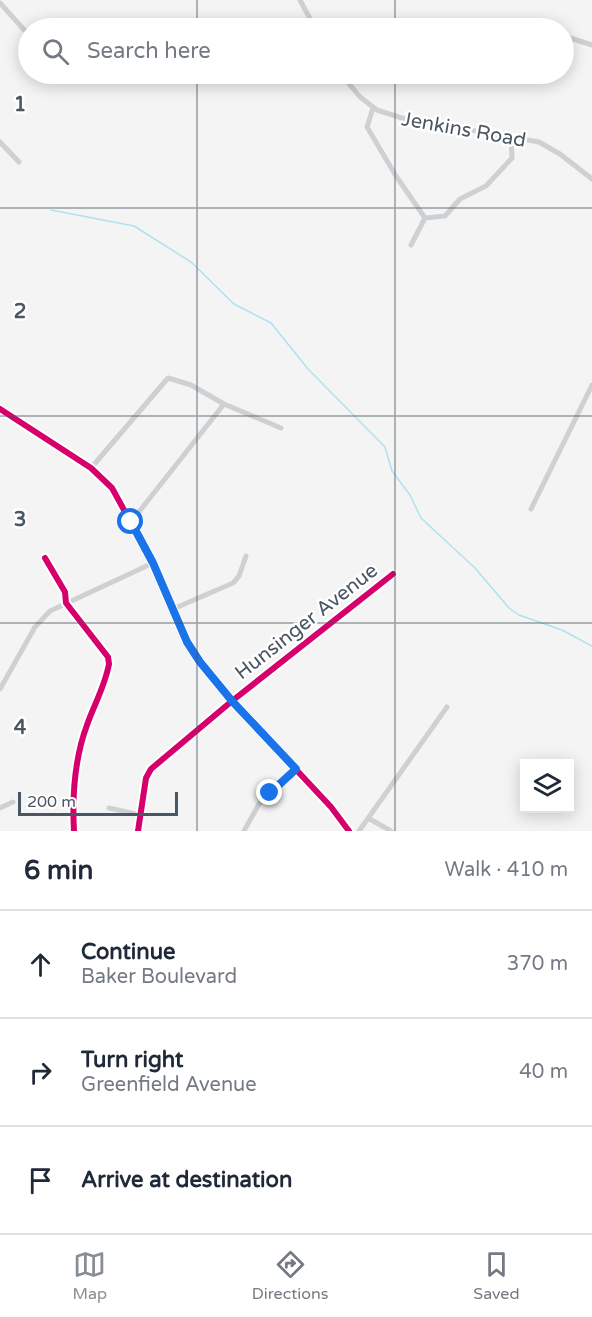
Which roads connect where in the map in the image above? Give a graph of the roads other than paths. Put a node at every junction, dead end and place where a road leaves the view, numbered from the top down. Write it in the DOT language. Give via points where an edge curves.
graph roads {
  1 [pos="300,0"];
  2 [pos="0,3"];
  3 [pos="310,18"];
  4 [pos="18,23"];
  5 [pos="574,39"];
  6 [pos="592,45"];
  7 [pos="349,84"];
  8 [pos="373,108"];
  9 [pos="511,136"];
  10 [pos="0,142"];
  11 [pos="19,162"];
  12 [pos="592,179"];
  13 [pos="425,218"];
  14 [pos="411,244"];
  15 [pos="592,385"];
  16 [pos="224,404"];
  17 [pos="0,409"];
  18 [pos="281,428"];
  19 [pos="92,468"];
  20 [pos="531,509"];
  21 [pos="131,522"];
  22 [pos="246,556"];
  23 [pos="45,558"];
  24 [pos="153,563"];
  25 [pos="393,574"];
  26 [pos="66,603"];
  27 [pos="173,609"];
  28 [pos="0,689"];
  29 [pos="232,701"];
  30 [pos="447,707"];
  31 [pos="296,769"];
  32 [pos="13,802"];
  33 [pos="0,808"];
  34 [pos="109,808"];
  35 [pos="140,815"];
  36 [pos="368,819"];
  37 [pos="74,831"];
  38 [pos="138,831"];
  39 [pos="244,831"];
  40 [pos="349,831"];
  41 [pos="358,831"];
  42 [pos="391,831"];
  1 -- 3 [label="street"];
  2 -- 4 [label="street"];
  5 -- 6 [label="street"];
  7 -- 8 [label="street, Jenkins Road"];
  8 -- 9 [label="street, Jenkins Road" via="402,118"];
  8 -- 13 [label="street" via="367,127"];
  9 -- 12 [label="street, Jenkins Road" via="548,145"];
  9 -- 13 [label="street" via="512,158 486,186 460,199 445,216"];
  10 -- 11 [label="street"];
  13 -- 14 [label="street"];
  15 -- 20 [label="street"];
  16 -- 18 [label="street"];
  16 -- 19 [label="street" via="191,385 168,378"];
  16 -- 21 [label="street"];
  17 -- 19 [label="street"];
  19 -- 21 [label="street" via="112,488"];
  21 -- 24 [label="street"];
  22 -- 27 [label="street" via="232,583"];
  23 -- 26 [label="street" via="65,592"];
  24 -- 26 [label="street"];
  24 -- 27 [label="street"];
  25 -- 29 [label="street, Hunsinger Avenue"];
  26 -- 28 [label="street" via="37,623"];
  26 -- 37 [label="street" via="108,657 109,664 76,767"];
  27 -- 29 [label="street" via="187,642"];
  29 -- 31 [label="street"];
  29 -- 35 [label="street, Hunsinger Avenue" via="151,769"];
  30 -- 36 [label="street"];
  31 -- 39 [label="street" via="259,804"];
  31 -- 40 [label="street"];
  32 -- 33 [label="street"];
  34 -- 35 [label="street"];
  35 -- 38 [label="street, Hunsinger Avenue"];
  36 -- 41 [label="street"];
  36 -- 42 [label="street"];
}
